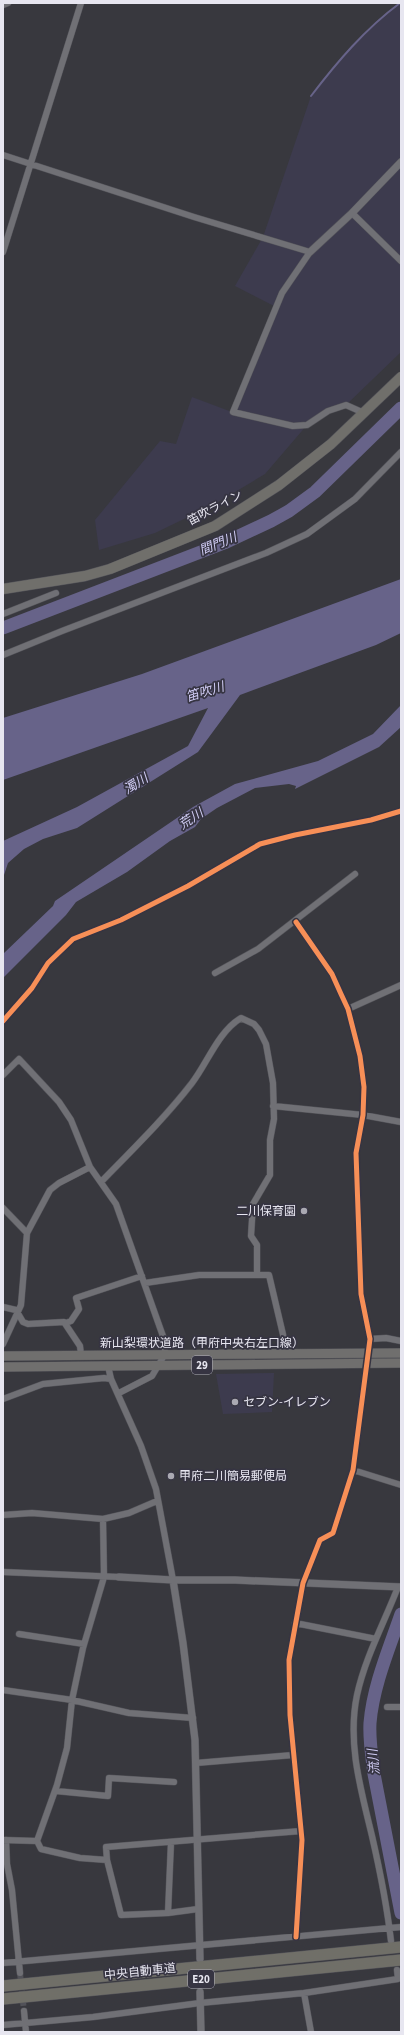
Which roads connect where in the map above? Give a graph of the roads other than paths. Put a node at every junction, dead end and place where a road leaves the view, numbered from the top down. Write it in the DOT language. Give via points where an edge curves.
graph roads {
  1 [pos="8,3"];
  2 [pos="81,3"];
  3 [pos="3,5"];
  4 [pos="3,155"];
  5 [pos="401,162"];
  6 [pos="31,165"];
  7 [pos="352,213"];
  8 [pos="3,252"];
  9 [pos="310,252"];
  10 [pos="401,261"];
  11 [pos="401,377"];
  12 [pos="364,413"];
  13 [pos="401,452"];
  14 [pos="3,589"];
  15 [pos="56,593"];
  16 [pos="3,614"];
  17 [pos="3,655"];
  18 [pos="355,874"];
  19 [pos="296,922"];
  20 [pos="215,973"];
  21 [pos="401,985"];
  22 [pos="348,1009"];
  23 [pos="3,1075"];
  24 [pos="273,1106"];
  25 [pos="363,1115"];
  26 [pos="401,1122"];
  27 [pos="90,1167"];
  28 [pos="102,1182"];
  29 [pos="3,1208"];
  30 [pos="27,1233"];
  31 [pos="257,1274"];
  32 [pos="142,1276"];
  33 [pos="145,1283"];
  34 [pos="3,1306"];
  35 [pos="18,1313"];
  36 [pos="66,1324"];
  37 [pos="370,1340"];
  38 [pos="401,1341"];
  39 [pos="3,1344"];
  40 [pos="401,1353"];
  41 [pos="164,1354"];
  42 [pos="285,1354"];
  43 [pos="81,1355"];
  44 [pos="3,1356"];
  45 [pos="368,1358"];
  46 [pos="401,1363"];
  47 [pos="108,1366"];
  48 [pos="159,1366"];
  49 [pos="3,1367"];
  50 [pos="111,1379"];
  51 [pos="119,1394"];
  52 [pos="3,1399"];
  53 [pos="354,1470"];
  54 [pos="401,1485"];
  55 [pos="157,1501"];
  56 [pos="3,1515"];
  57 [pos="103,1519"];
  58 [pos="3,1572"];
  59 [pos="104,1577"];
  60 [pos="119,1577"];
  61 [pos="173,1580"];
  62 [pos="302,1583"];
  63 [pos="400,1587"];
  64 [pos="295,1623"];
  65 [pos="18,1634"];
  66 [pos="376,1639"];
  67 [pos="84,1644"];
  68 [pos="3,1690"];
  69 [pos="72,1700"];
  70 [pos="387,1707"];
  71 [pos="401,1707"];
  72 [pos="193,1718"];
  73 [pos="294,1755"];
  74 [pos="196,1763"];
  75 [pos="174,1782"];
  76 [pos="56,1791"];
  77 [pos="301,1831"];
  78 [pos="4,1840"];
  79 [pos="198,1840"];
  80 [pos="37,1841"];
  81 [pos="171,1842"];
  82 [pos="107,1860"];
  83 [pos="198,1909"];
  84 [pos="168,1913"];
  85 [pos="395,1928"];
  86 [pos="296,1937"];
  87 [pos="200,1945"];
  88 [pos="397,1945"];
  89 [pos="200,1959"];
  90 [pos="18,1962"];
  91 [pos="3,1963"];
  92 [pos="399,1963"];
  93 [pos="20,1973"];
  94 [pos="3,1986"];
  95 [pos="200,1992"];
  96 [pos="304,1993"];
  97 [pos="3,1999"];
  98 [pos="200,2003"];
  99 [pos="24,2011"];
  100 [pos="25,2022"];
  101 [pos="3,2025"];
  102 [pos="26,2032"];
  103 [pos="201,2032"];
  104 [pos="311,2032"];
  1 -- 3 [label="street"];
  2 -- 6 [label="street"];
  4 -- 6 [label="street"];
  5 -- 7 [label="street"];
  6 -- 8 [label="street"];
  6 -- 9 [label="street"];
  7 -- 9 [label="street"];
  7 -- 10 [label="street"];
  9 -- 12 [label="street" via="282,294 233,412 293,426 307,425 328,411 346,405"];
  11 -- 12 [label="highway, 笛吹ライン"];
  12 -- 14 [label="highway, 笛吹ライン" via="331,444 279,485 215,526 110,569 85,576"];
  13 -- 17 [label="street" via="355,499 307,534 266,553"];
  15 -- 16 [label="street"];
  18 -- 19 [label="street"];
  19 -- 20 [label="street" via="258,949"];
  19 -- 22 [label="street" via="332,974"];
  21 -- 22 [label="street"];
  22 -- 25 [label="street" via="362,1070"];
  23 -- 27 [label="street" via="19,1059 59,1102 71,1120"];
  24 -- 25 [label="street"];
  24 -- 28 [label="street" via="273,1083 266,1044 254,1024 241,1018 212,1050 192,1083"];
  24 -- 31 [label="street" via="270,1175 253,1204 251,1236 257,1245"];
  25 -- 26 [label="street"];
  25 -- 37 [label="street" via="356,1153 361,1294"];
  27 -- 28 [label="street"];
  27 -- 30 [label="street" via="50,1190"];
  28 -- 32 [label="street" via="116,1204"];
  29 -- 30 [label="street"];
  30 -- 35 [label="street" via="21,1305"];
  31 -- 33 [label="street" via="198,1275"];
  31 -- 42 [label="street" via="269,1275 271,1280 285,1343"];
  32 -- 33 [label="street"];
  32 -- 36 [label="street" via="76,1298 79,1309"];
  33 -- 41 [label="street" via="164,1339"];
  34 -- 35 [label="street" via="13,1308"];
  35 -- 36 [label="street" via="23,1322 28,1324"];
  35 -- 39 [label="street"];
  36 -- 43 [label="street" via="80,1346"];
  37 -- 38 [label="street" via="386,1338"];
  37 -- 45 [label="street"];
  40 -- 45 [label="main road, 新山梨環状道路（甲府中央右左口線） / 29"];
  41 -- 42 [label="main road, 新山梨環状道路（甲府中央右左口線） / 29"];
  41 -- 43 [label="main road, 新山梨環状道路（甲府中央右左口線） / 29"];
  41 -- 48 [label="street"];
  42 -- 45 [label="main road, 新山梨環状道路（甲府中央右左口線） / 29"];
  43 -- 44 [label="main road, 新山梨環状道路（甲府中央右左口線） / 29"];
  45 -- 46 [label="main road, 新山梨環状道路（甲府中央右左口線） / 29"];
  45 -- 48 [label="main road, 新山梨環状道路（甲府中央右左口線） / 29"];
  45 -- 53 [label="street"];
  47 -- 48 [label="main road, 新山梨環状道路（甲府中央右左口線） / 29"];
  47 -- 49 [label="main road, 新山梨環状道路（甲府中央右左口線） / 29"];
  47 -- 50 [label="street"];
  48 -- 51 [label="street" via="152,1376"];
  50 -- 51 [label="street"];
  50 -- 52 [label="street" via="58,1381"];
  51 -- 55 [label="street" via="141,1446 156,1489"];
  53 -- 54 [label="street"];
  53 -- 62 [label="street" via="333,1532 320,1540"];
  55 -- 57 [label="street" via="129,1513"];
  55 -- 61 [label="street"];
  56 -- 57 [label="street" via="32,1513"];
  57 -- 59 [label="street"];
  58 -- 59 [label="street"];
  59 -- 60 [label="street"];
  59 -- 67 [label="street"];
  60 -- 61 [label="street"];
  61 -- 62 [label="street"];
  61 -- 72 [label="street"];
  62 -- 63 [label="street"];
  62 -- 64 [label="street"];
  63 -- 66 [label="street"];
  64 -- 66 [label="street"];
  64 -- 73 [label="street" via="288,1660"];
  65 -- 67 [label="street"];
  66 -- 85 [label="street" via="357,1696 354,1746 358,1774"];
  67 -- 69 [label="street"];
  68 -- 69 [label="street"];
  69 -- 72 [label="street" via="129,1713"];
  69 -- 76 [label="street" via="66,1748"];
  70 -- 71 [label="street"];
  72 -- 74 [label="street"];
  73 -- 74 [label="street"];
  73 -- 77 [label="street"];
  74 -- 79 [label="street"];
  75 -- 76 [label="street" via="109,1778 108,1796"];
  76 -- 80 [label="street"];
  77 -- 79 [label="street"];
  77 -- 86 [label="street"];
  78 -- 80 [label="street"];
  78 -- 90 [label="street" via="12,1890"];
  79 -- 81 [label="street"];
  79 -- 83 [label="street"];
  80 -- 82 [label="street" via="41,1850 80,1858"];
  81 -- 82 [label="street" via="106,1847"];
  81 -- 84 [label="street"];
  82 -- 84 [label="street" via="121,1915"];
  83 -- 84 [label="street"];
  83 -- 87 [label="street"];
  85 -- 86 [label="street"];
  85 -- 88 [label="street"];
  86 -- 87 [label="street"];
  87 -- 89 [label="street"];
  87 -- 90 [label="street"];
  88 -- 94 [label="highway, 中央自動車道 / E20"];
  90 -- 91 [label="street"];
  90 -- 93 [label="street"];
  92 -- 96 [label="street" via="398,1979"];
  92 -- 97 [label="highway, 中央自動車道 / E20"];
  95 -- 98 [label="street"];
  96 -- 98 [label="street"];
  96 -- 104 [label="street"];
  98 -- 100 [label="street" via="93,2017"];
  98 -- 103 [label="street"];
  99 -- 100 [label="street"];
  100 -- 101 [label="street"];
  100 -- 102 [label="street"];
}
